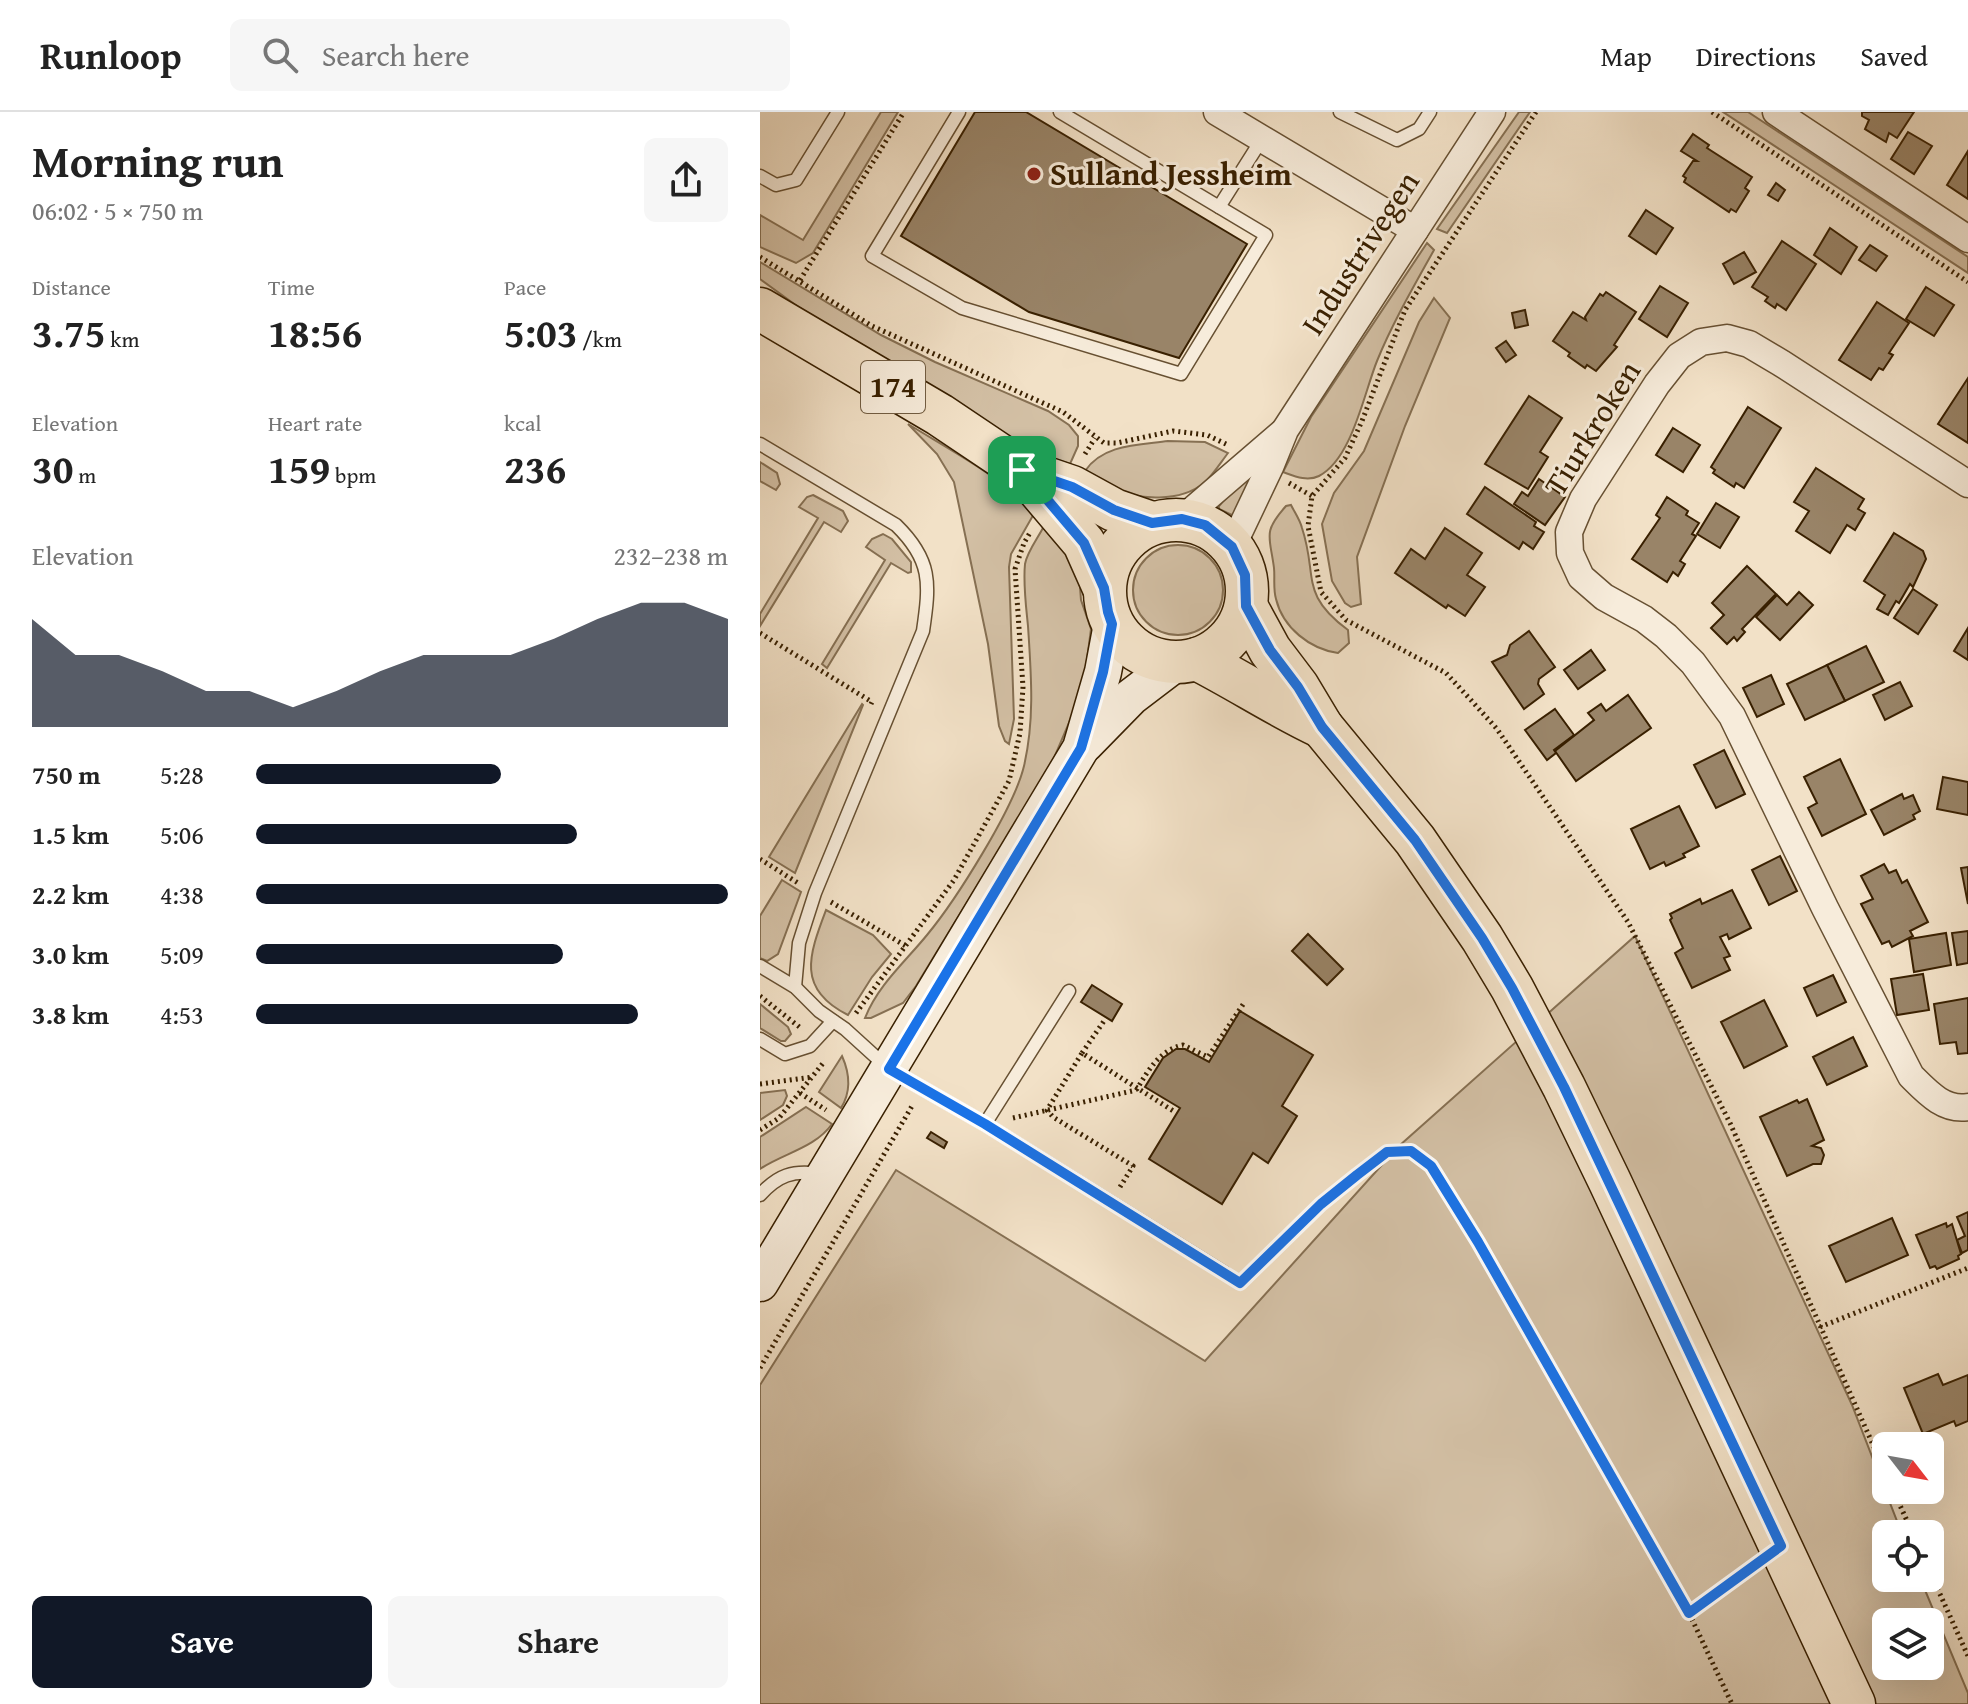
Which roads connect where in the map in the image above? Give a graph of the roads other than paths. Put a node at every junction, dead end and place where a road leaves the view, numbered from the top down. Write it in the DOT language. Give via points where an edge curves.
graph roads {
  1 [pos="838,112"];
  2 [pos="959,112"];
  3 [pos="1060,112"];
  4 [pos="1340,112"];
  5 [pos="1430,112"];
  6 [pos="1492,112"];
  7 [pos="1776,112"];
  8 [pos="1232,116"];
  9 [pos="1262,139"];
  10 [pos="760,176"];
  11 [pos="1219,207"];
  12 [pos="1415,230"];
  13 [pos="1968,239"];
  14 [pos="760,309"];
  15 [pos="1285,430"];
  16 [pos="760,444"];
  17 [pos="1022,470"];
  18 [pos="1968,484"];
  19 [pos="1167,521"];
  20 [pos="1232,547"];
  21 [pos="1108,606"];
  22 [pos="1246,606"];
  23 [pos="1187,660"];
  24 [pos="1322,727"];
  25 [pos="1081,748"];
  26 [pos="760,966"];
  27 [pos="795,987"];
  28 [pos="1069,991"];
  29 [pos="833,1021"];
  30 [pos="760,1039"];
  31 [pos="889,1069"];
  32 [pos="1968,1107"];
  33 [pos="985,1124"];
  34 [pos="826,1175"];
  35 [pos="760,1195"];
  36 [pos="1225,1273"];
  37 [pos="760,1283"];
  38 [pos="1854,1704"];
  1 -- 10 [label="lane" via="796,180 776,185"];
  2 -- 11 [label="lane" via="872,256 962,308 1181,374 1266,235"];
  3 -- 11 [label="lane"];
  4 -- 5 [label="lane" via="1397,140 1419,129"];
  6 -- 12 [label="street, Industrivegen"];
  7 -- 13 [label="street"];
  8 -- 9 [label="street"];
  9 -- 11 [label="lane"];
  9 -- 12 [label="street"];
  12 -- 15 [label="street, Industrivegen"];
  14 -- 17 [label="main road, 174"];
  15 -- 19 [label="street, Industrivegen"];
  15 -- 20 [label="street, Industrivegen"];
  16 -- 27 [label="lane" via="896,525 926,563 929,593 923,631 815,893 799,943"];
  17 -- 19 [label="main road, 174" via="1072,487 1114,510"];
  17 -- 21 [label="main road, 174" via="1084,543"];
  18 -- 32 [label="street, Tiurkroken" via="1749,344 1719,339 1701,342 1679,356 1657,384 1583,499 1569,532 1570,553 1581,577 1666,636 1732,716 1911,1076 1933,1098"];
  19 -- 20 [label="main road, 174" via="1205,525"];
  19 -- 21 [label="main road" via="1128,538 1118,549 1111,561"];
  20 -- 22 [label="main road, 174" via="1245,575"];
  21 -- 23 [label="main road, 174" via="1124,640 1139,652 1158,660"];
  21 -- 25 [label="street" via="1103,672"];
  22 -- 23 [label="main road" via="1223,644"];
  22 -- 24 [label="main road, 174"];
  23 -- 24 [label="main road, 174"];
  23 -- 25 [label="street" via="1131,697"];
  24 -- 38 [label="main road, 174" via="1415,840 1512,988 1564,1087"];
  25 -- 31 [label="street"];
  26 -- 27 [label="lane"];
  27 -- 29 [label="lane"];
  28 -- 33 [label="lane"];
  29 -- 30 [label="lane" via="810,1046 785,1054"];
  29 -- 31 [label="lane"];
  31 -- 33 [label="lane"];
  31 -- 34 [label="street"];
  33 -- 36 [label="lane"];
  34 -- 35 [label="lane" via="796,1170"];
  34 -- 37 [label="street"];
}
